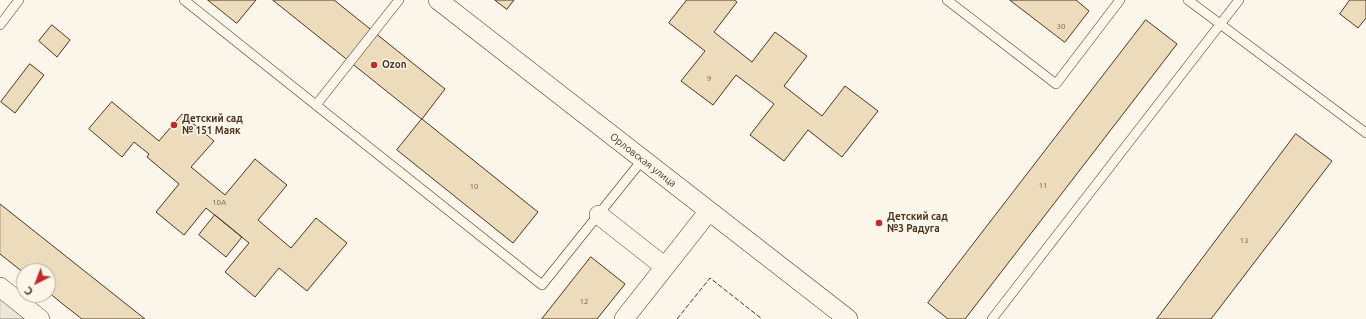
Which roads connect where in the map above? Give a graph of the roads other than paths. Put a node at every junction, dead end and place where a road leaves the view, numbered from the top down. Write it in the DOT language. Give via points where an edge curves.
graph roads {
  1 [pos="19,0"];
  2 [pos="184,0"];
  3 [pos="399,0"];
  4 [pos="439,0"];
  5 [pos="947,0"];
  6 [pos="1120,0"];
  7 [pos="1188,0"];
  8 [pos="1240,0"];
  9 [pos="0,24"];
  10 [pos="1220,25"];
  11 [pos="316,105"];
  12 [pos="1366,133"];
  13 [pos="643,160"];
  14 [pos="709,211"];
  15 [pos="599,215"];
  16 [pos="665,267"];
  17 [pos="0,287"];
  18 [pos="40,319"];
  19 [pos="624,319"];
  20 [pos="848,319"];
  21 [pos="992,319"];
  1 -- 9 [label="lane"];
  2 -- 11 [label="lane"];
  3 -- 11 [label="lane"];
  4 -- 13 [label="street, Орловская улица"];
  5 -- 6 [label="lane" via="1056,84"];
  7 -- 10 [label="lane"];
  8 -- 10 [label="lane"];
  10 -- 12 [label="lane"];
  10 -- 21 [label="lane"];
  11 -- 15 [label="lane" via="542,285"];
  13 -- 14 [label="street, Орловская улица"];
  13 -- 15 [label="lane"];
  14 -- 16 [label="street"];
  14 -- 20 [label="street, Орловская улица"];
  15 -- 16 [label="street"];
  16 -- 19 [label="street"];
  17 -- 18 [label="street"];
}
